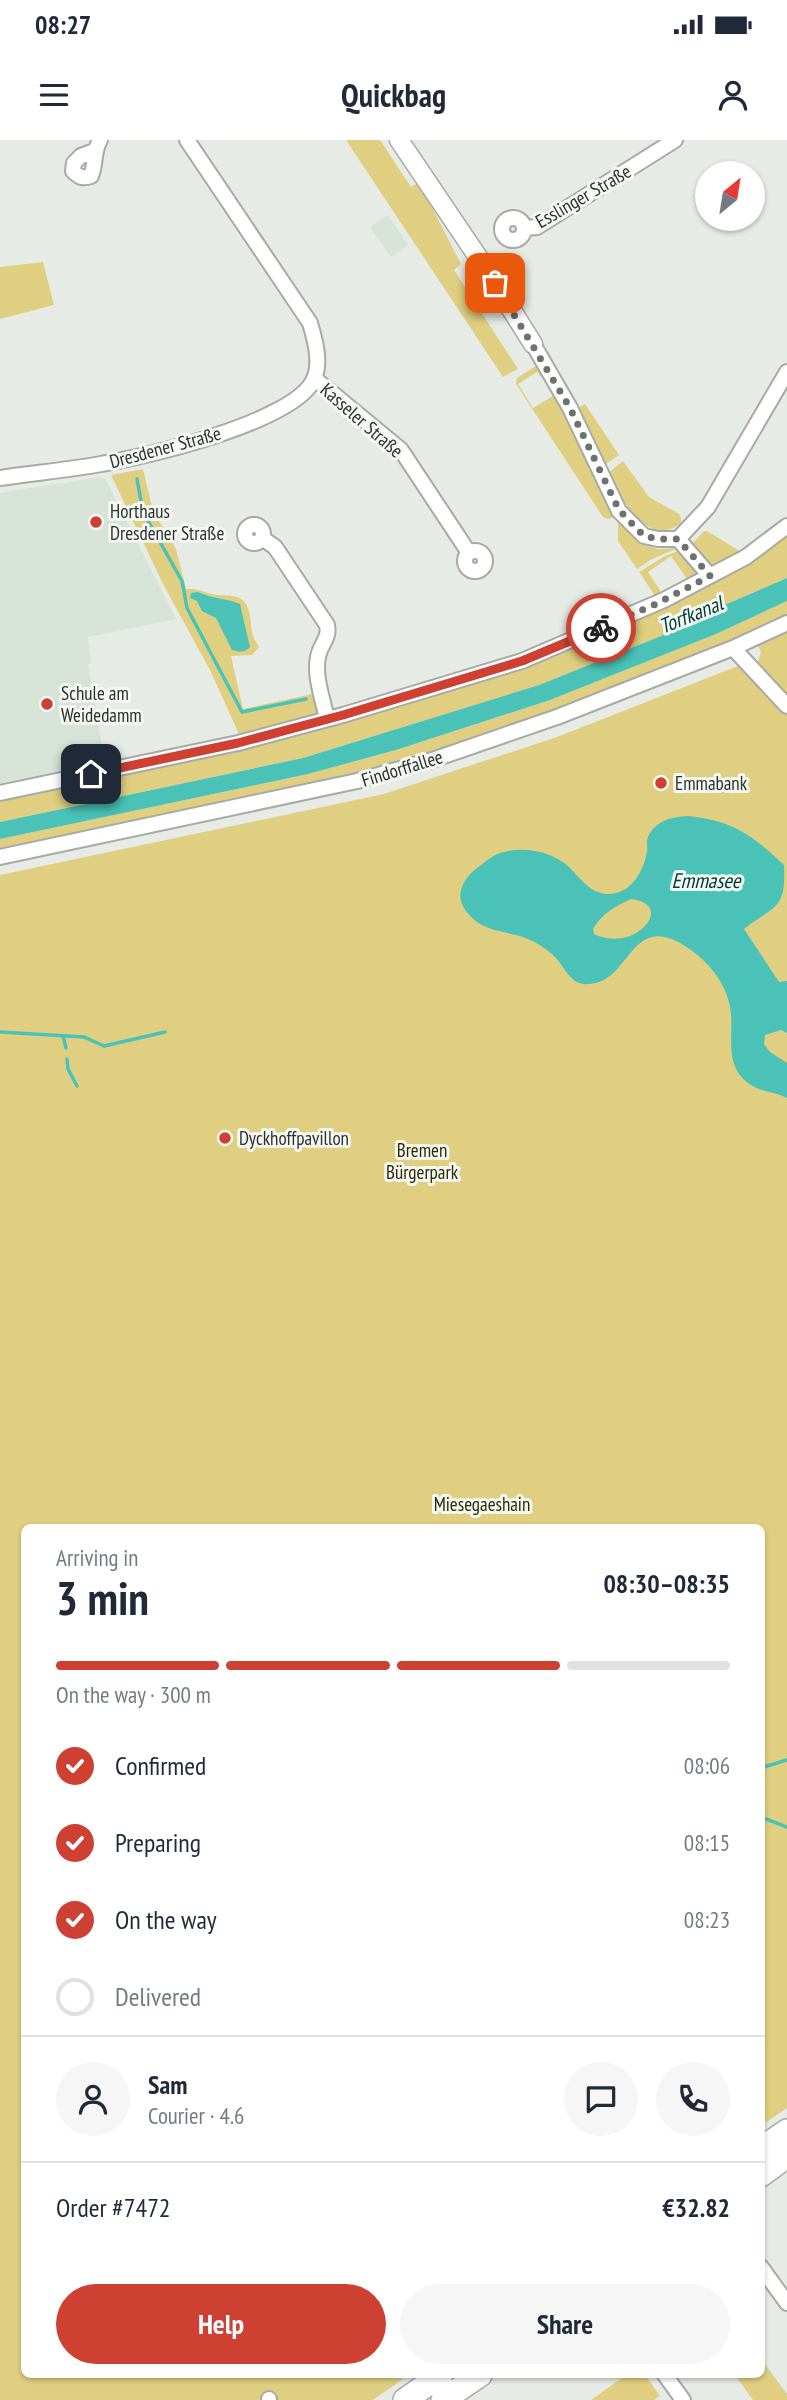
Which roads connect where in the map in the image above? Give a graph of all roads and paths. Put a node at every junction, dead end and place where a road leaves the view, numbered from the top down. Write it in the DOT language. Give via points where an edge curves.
graph roads {
  1 [pos="187,140"];
  2 [pos="399,140"];
  3 [pos="676,140"];
  4 [pos="525,228"];
  5 [pos="533,345"];
  6 [pos="787,372"];
  7 [pos="315,379"];
  8 [pos="0,478"];
  9 [pos="787,526"];
  10 [pos="262,538"];
  11 [pos="678,539"];
  12 [pos="468,553"];
  13 [pos="710,576"];
  14 [pos="787,623"];
  15 [pos="733,648"];
  16 [pos="787,706"];
  17 [pos="327,719"];
  18 [pos="0,793"];
  19 [pos="0,857"];
  20 [pos="787,2131"];
  21 [pos="765,2146"];
  22 [pos="787,2156"];
  23 [pos="765,2172"];
  24 [pos="765,2273"];
  25 [pos="787,2303"];
  26 [pos="437,2378"];
  27 [pos="476,2378"];
  28 [pos="667,2378"];
  29 [pos="405,2400"];
  30 [pos="443,2400"];
  31 [pos="683,2400"];
  1 -- 7 [label="street, Kasseler Straße" via="310,323"];
  2 -- 5 [label="street"];
  3 -- 4 [label="street, Esslinger Straße" via="537,227"];
  5 -- 11 [label="street" via="570,408 619,510 644,536"];
  6 -- 11 [label="street" via="708,507"];
  7 -- 8 [label="street, Dresdener Straße" via="278,411 181,446 102,464"];
  7 -- 12 [label="street, Kasseler Straße" via="401,450"];
  9 -- 13 [label="street" via="746,557"];
  10 -- 17 [label="street" via="275,547 327,625 329,632 317,668"];
  11 -- 13 [label="street"];
  13 -- 17 [label="street" via="522,661"];
  14 -- 15 [label="street, Findorffallee"];
  15 -- 16 [label="street"];
  15 -- 19 [label="street, Findorffallee" via="432,760 357,781"];
  17 -- 18 [label="street" via="238,743"];
  20 -- 21 [label="main road"];
  22 -- 23 [label="main road"];
  24 -- 25 [label="street"];
  26 -- 29 [label="main road"];
  27 -- 30 [label="main road"];
  28 -- 31 [label="street"];
}
